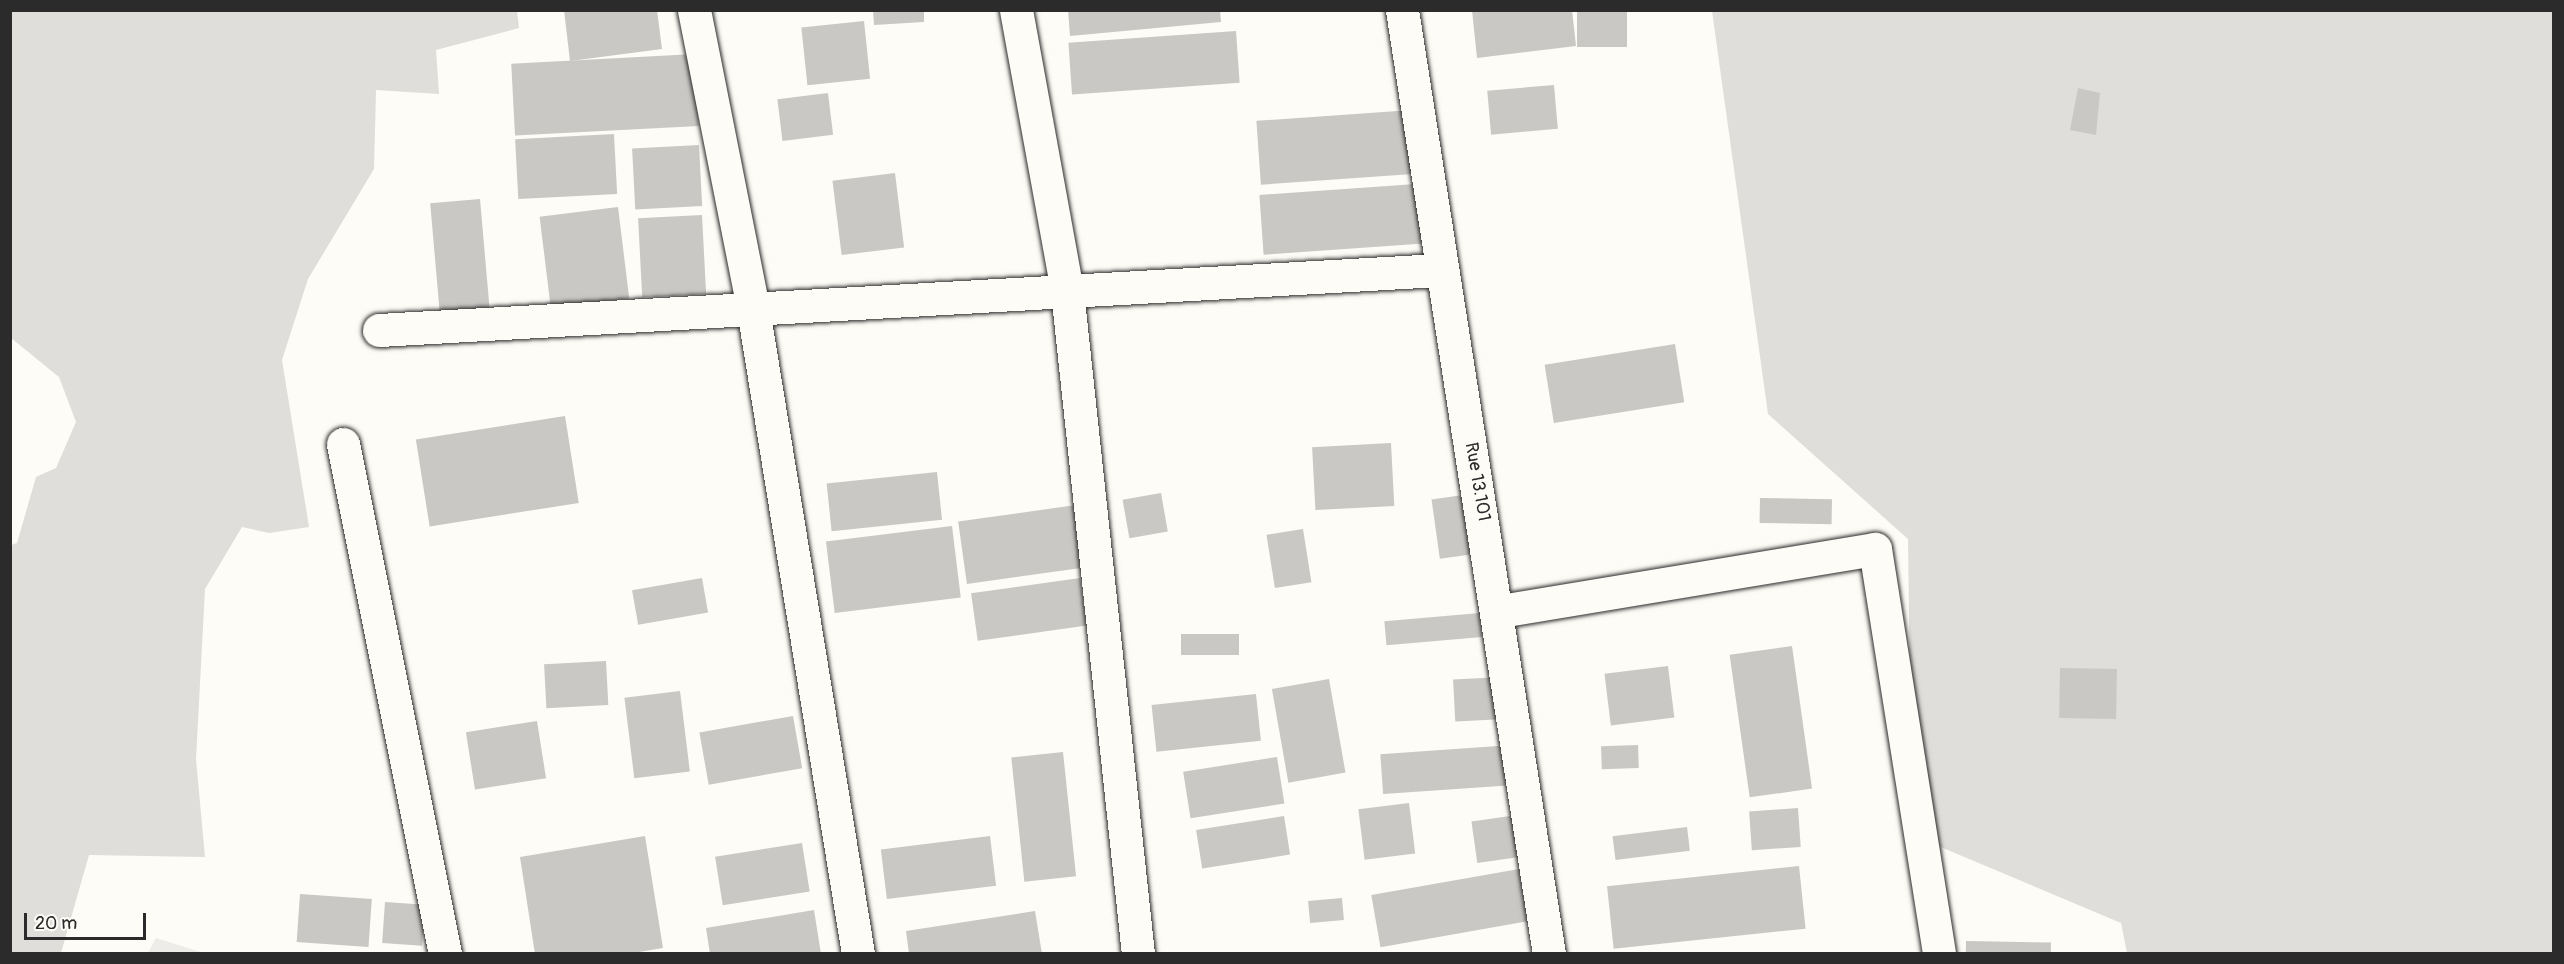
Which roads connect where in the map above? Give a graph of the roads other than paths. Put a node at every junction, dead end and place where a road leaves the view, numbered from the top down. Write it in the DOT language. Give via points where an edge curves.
graph roads {
  1 [pos="694,10"];
  2 [pos="1016,10"];
  3 [pos="1402,10"];
  4 [pos="1439,270"];
  5 [pos="1067,291"];
  6 [pos="753,309"];
  7 [pos="379,330"];
  8 [pos="343,444"];
  9 [pos="1500,611"];
  10 [pos="445,954"];
  11 [pos="858,954"];
  12 [pos="1138,954"];
  13 [pos="1549,954"];
  14 [pos="1939,954"];
  1 -- 6 [label="street"];
  2 -- 5 [label="street"];
  3 -- 4 [label="street, Rue 13.101"];
  4 -- 5 [label="street"];
  4 -- 9 [label="street, Rue 13.101"];
  5 -- 6 [label="street"];
  5 -- 12 [label="street"];
  6 -- 7 [label="street"];
  6 -- 11 [label="street"];
  8 -- 10 [label="street"];
  9 -- 13 [label="street, Rue 13.101"];
  9 -- 14 [label="street" via="1875,549"];
}
